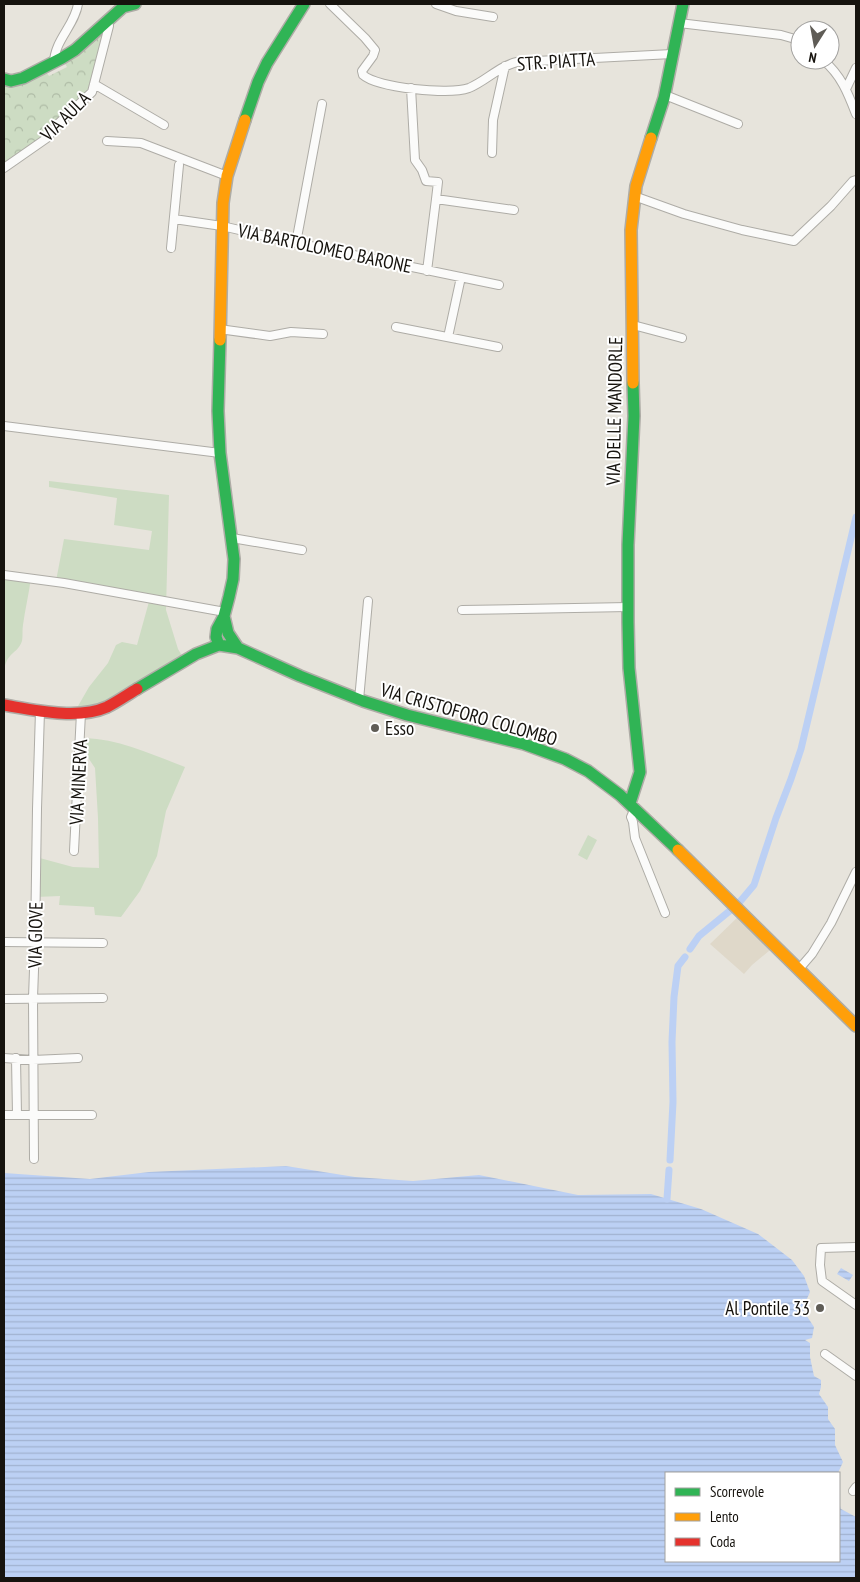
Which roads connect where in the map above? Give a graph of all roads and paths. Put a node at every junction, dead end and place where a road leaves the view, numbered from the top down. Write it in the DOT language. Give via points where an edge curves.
graph roads {
  1 [pos="78,4"];
  2 [pos="135,4"];
  3 [pos="304,4"];
  4 [pos="330,4"];
  5 [pos="436,4"];
  6 [pos="683,4"];
  7 [pos="493,16"];
  8 [pos="107,20"];
  9 [pos="679,23"];
  10 [pos="790,38"];
  11 [pos="672,54"];
  12 [pos="54,62"];
  13 [pos="504,66"];
  14 [pos="856,68"];
  15 [pos="834,70"];
  16 [pos="4,79"];
  17 [pos="94,84"];
  18 [pos="411,88"];
  19 [pos="846,89"];
  20 [pos="665,95"];
  21 [pos="322,104"];
  22 [pos="856,114"];
  23 [pos="164,124"];
  24 [pos="738,124"];
  25 [pos="107,141"];
  26 [pos="492,153"];
  27 [pos="179,166"];
  28 [pos="4,168"];
  29 [pos="227,176"];
  30 [pos="856,180"];
  31 [pos="634,196"];
  32 [pos="436,199"];
  33 [pos="514,210"];
  34 [pos="174,219"];
  35 [pos="222,226"];
  36 [pos="296,243"];
  37 [pos="171,248"];
  38 [pos="427,270"];
  39 [pos="460,277"];
  40 [pos="499,285"];
  41 [pos="633,325"];
  42 [pos="396,328"];
  43 [pos="220,329"];
  44 [pos="323,334"];
  45 [pos="448,337"];
  46 [pos="682,338"];
  47 [pos="498,347"];
  48 [pos="4,426"];
  49 [pos="220,453"];
  50 [pos="232,538"];
  51 [pos="302,550"];
  52 [pos="4,575"];
  53 [pos="368,601"];
  54 [pos="628,607"];
  55 [pos="462,610"];
  56 [pos="225,614"];
  57 [pos="221,628"];
  58 [pos="219,645"];
  59 [pos="238,648"];
  60 [pos="196,654"];
  61 [pos="359,700"];
  62 [pos="4,705"];
  63 [pos="40,711"];
  64 [pos="81,713"];
  65 [pos="633,805"];
  66 [pos="74,852"];
  67 [pos="856,872"];
  68 [pos="665,914"];
  69 [pos="4,942"];
  70 [pos="36,942"];
  71 [pos="103,943"];
  72 [pos="799,969"];
  73 [pos="4,998"];
  74 [pos="33,998"];
  75 [pos="103,998"];
  76 [pos="856,1026"];
  77 [pos="4,1058"];
  78 [pos="16,1058"];
  79 [pos="78,1058"];
  80 [pos="33,1060"];
  81 [pos="4,1115"];
  82 [pos="17,1115"];
  83 [pos="34,1115"];
  84 [pos="92,1115"];
  85 [pos="34,1159"];
  86 [pos="856,1247"];
  87 [pos="856,1304"];
  88 [pos="825,1354"];
  89 [pos="856,1376"];
  1 -- 12 [label="street" via="76,15 54,52"];
  2 -- 8 [label="main road" via="123,7"];
  3 -- 29 [label="main road" via="258,82"];
  4 -- 18 [label="street, STR. PIATTA" via="375,50 362,71 363,75 368,79"];
  5 -- 7 [label="street" via="456,11"];
  6 -- 9 [label="main road, VIA DELLE MANDORLE"];
  8 -- 12 [label="main road" via="75,50"];
  8 -- 17 [label="street, VIA AULA" via="109,26"];
  9 -- 10 [label="street"];
  9 -- 11 [label="main road, VIA DELLE MANDORLE"];
  11 -- 13 [label="street, STR. PIATTA" via="517,62"];
  11 -- 20 [label="main road, VIA DELLE MANDORLE"];
  12 -- 16 [label="main road" via="22,78"];
  13 -- 18 [label="street, STR. PIATTA" via="468,88 453,91"];
  13 -- 26 [label="street" via="493,120"];
  14 -- 19 [label="street"];
  15 -- 19 [label="street"];
  17 -- 23 [label="street"];
  17 -- 28 [label="street, VIA AULA" via="92,92 47,138"];
  18 -- 32 [label="street" via="415,160 426,181 438,182"];
  19 -- 22 [label="street"];
  20 -- 24 [label="street"];
  20 -- 31 [label="main road, VIA DELLE MANDORLE"];
  21 -- 36 [label="street"];
  25 -- 29 [label="street" via="140,143"];
  27 -- 34 [label="street"];
  29 -- 35 [label="main road"];
  30 -- 31 [label="street" via="794,242 717,223"];
  31 -- 41 [label="main road, VIA DELLE MANDORLE"];
  32 -- 33 [label="street"];
  32 -- 38 [label="street"];
  34 -- 35 [label="street, VIA BARTOLOMEO BARONE"];
  34 -- 37 [label="street"];
  35 -- 36 [label="street, VIA BARTOLOMEO BARONE"];
  35 -- 43 [label="main road"];
  36 -- 38 [label="street, VIA BARTOLOMEO BARONE"];
  38 -- 39 [label="street, VIA BARTOLOMEO BARONE"];
  39 -- 40 [label="street, VIA BARTOLOMEO BARONE"];
  39 -- 45 [label="street"];
  41 -- 46 [label="street"];
  41 -- 54 [label="main road, VIA DELLE MANDORLE" via="634,416"];
  42 -- 45 [label="street"];
  43 -- 44 [label="street" via="270,336 291,332"];
  43 -- 49 [label="main road"];
  45 -- 47 [label="street"];
  48 -- 49 [label="street"];
  49 -- 50 [label="main road"];
  50 -- 51 [label="street"];
  50 -- 56 [label="main road" via="233,579"];
  52 -- 56 [label="street" via="64,582"];
  53 -- 61 [label="street"];
  54 -- 55 [label="street"];
  54 -- 65 [label="main road, VIA DELLE MANDORLE" via="629,668 640,772"];
  56 -- 57 [label="main road"];
  57 -- 58 [label="main road" via="216,637"];
  57 -- 59 [label="main road"];
  57 -- 60 [label="main road"];
  58 -- 59 [label="main road, VIA CRISTOFORO COLOMBO"];
  58 -- 60 [label="main road"];
  59 -- 61 [label="main road, VIA CRISTOFORO COLOMBO"];
  60 -- 64 [label="main road" via="107,707"];
  61 -- 65 [label="main road, VIA CRISTOFORO COLOMBO" via="541,749 596,776"];
  62 -- 63 [label="main road"];
  63 -- 64 [label="main road"];
  63 -- 70 [label="street, VIA GIOVE"];
  64 -- 66 [label="street, VIA MINERVA"];
  65 -- 68 [label="street" via="631,817 635,838"];
  65 -- 72 [label="main road, VIA CRISTOFORO COLOMBO"];
  67 -- 72 [label="street" via="831,923"];
  69 -- 70 [label="street"];
  70 -- 71 [label="street"];
  70 -- 74 [label="street, VIA GIOVE"];
  72 -- 76 [label="main road, VIA CRISTOFORO COLOMBO"];
  73 -- 74 [label="street"];
  74 -- 75 [label="street"];
  74 -- 80 [label="street, VIA GIOVE"];
  77 -- 78 [label="street"];
  78 -- 80 [label="street"];
  78 -- 82 [label="street"];
  79 -- 80 [label="street"];
  80 -- 83 [label="street, VIA GIOVE"];
  81 -- 82 [label="street"];
  82 -- 83 [label="street"];
  83 -- 84 [label="street"];
  83 -- 85 [label="street, VIA GIOVE"];
  86 -- 87 [label="street" via="821,1248 820,1265 822,1281"];
  88 -- 89 [label="street"];
}
